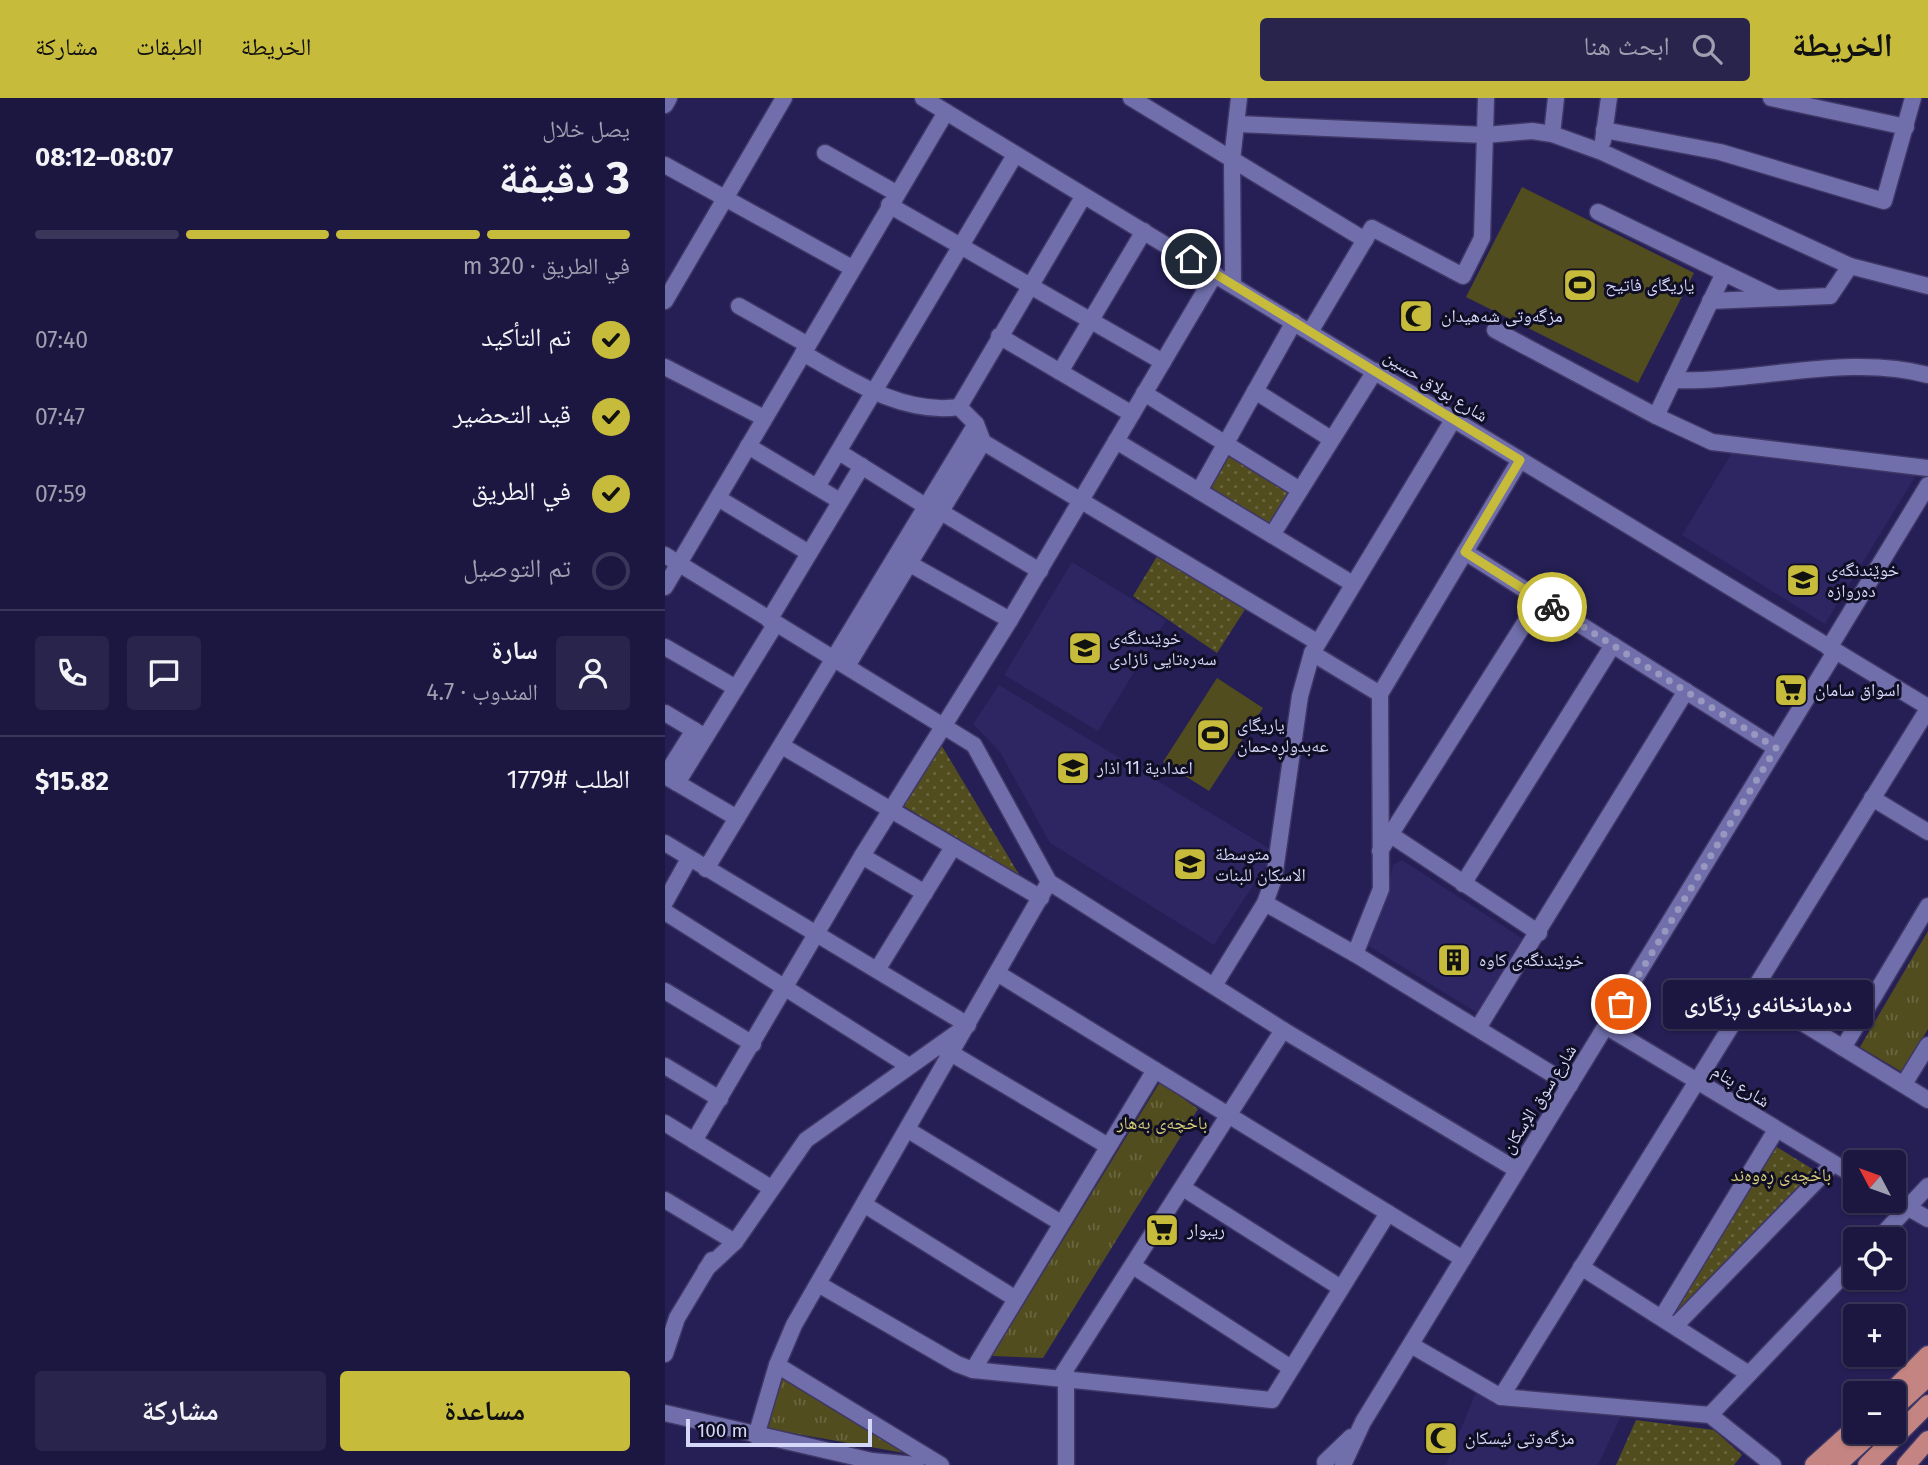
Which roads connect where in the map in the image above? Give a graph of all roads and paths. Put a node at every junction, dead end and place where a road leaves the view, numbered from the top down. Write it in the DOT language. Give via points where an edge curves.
graph roads {
  1 [pos="669,98"];
  2 [pos="784,98"];
  3 [pos="923,98"];
  4 [pos="1131,98"];
  5 [pos="1239,98"];
  6 [pos="1486,98"];
  7 [pos="1556,98"];
  8 [pos="1609,98"];
  9 [pos="1771,98"];
  10 [pos="1913,98"];
  11 [pos="1147,103"];
  12 [pos="665,104"];
  13 [pos="946,112"];
  14 [pos="1238,124"];
  15 [pos="1906,127"];
  16 [pos="1604,130"];
  17 [pos="1552,134"];
  18 [pos="1485,135"];
  19 [pos="1602,152"];
  20 [pos="825,153"];
  21 [pos="1015,155"];
  22 [pos="1232,160"];
  23 [pos="665,165"];
  24 [pos="1083,197"];
  25 [pos="725,198"];
  26 [pos="893,199"];
  27 [pos="1598,212"];
  28 [pos="1144,230"];
  29 [pos="1365,240"];
  30 [pos="962,245"];
  31 [pos="1850,266"];
  32 [pos="852,268"];
  33 [pos="1724,273"];
  34 [pos="1215,274"];
  35 [pos="1030,285"];
  36 [pos="1233,285"];
  37 [pos="1928,286"];
  38 [pos="1776,298"];
  39 [pos="665,301"];
  40 [pos="1710,301"];
  41 [pos="739,306"];
  42 [pos="1091,321"];
  43 [pos="1294,322"];
  44 [pos="1495,330"];
  45 [pos="1310,332"];
  46 [pos="999,336"];
  47 [pos="805,349"];
  48 [pos="1163,362"];
  49 [pos="665,367"];
  50 [pos="1375,371"];
  51 [pos="1060,372"];
  52 [pos="1928,375"];
  53 [pos="1673,380"];
  54 [pos="1255,391"];
  55 [pos="874,394"];
  56 [pos="1144,394"];
  57 [pos="960,407"];
  58 [pos="1132,414"];
  59 [pos="1656,416"];
  60 [pos="764,418"];
  61 [pos="1453,420"];
  62 [pos="976,424"];
  63 [pos="1331,439"];
  64 [pos="1116,441"];
  65 [pos="983,442"];
  66 [pos="1226,443"];
  67 [pos="748,446"];
  68 [pos="839,452"];
  69 [pos="1520,460"];
  70 [pos="862,466"];
  71 [pos="1928,468"];
  72 [pos="1928,485"];
  73 [pos="817,488"];
  74 [pos="1300,490"];
  75 [pos="1199,491"];
  76 [pos="718,498"];
  77 [pos="1081,500"];
  78 [pos="840,501"];
  79 [pos="934,509"];
  80 [pos="1272,535"];
  81 [pos="1465,552"];
  82 [pos="809,553"];
  83 [pos="672,559"];
  84 [pos="909,564"];
  85 [pos="1039,571"];
  86 [pos="1353,584"];
  87 [pos="665,587"];
  88 [pos="1540,599"];
  89 [pos="1010,620"];
  90 [pos="772,623"];
  91 [pos="1613,645"];
  92 [pos="665,647"];
  93 [pos="1314,648"];
  94 [pos="1832,650"];
  95 [pos="841,662"];
  96 [pos="736,688"];
  97 [pos="1686,691"];
  98 [pos="1380,694"];
  99 [pos="1928,708"];
  100 [pos="665,713"];
  101 [pos="944,724"];
  102 [pos="700,733"];
  103 [pos="782,746"];
  104 [pos="1776,748"];
  105 [pos="669,778"];
  106 [pos="1872,798"];
  107 [pos="890,810"];
  108 [pos="737,818"];
  109 [pos="1928,832"];
  110 [pos="1391,835"];
  111 [pos="665,843"];
  112 [pos="953,847"];
  113 [pos="1380,851"];
  114 [pos="862,856"];
  115 [pos="689,859"];
  116 [pos="706,869"];
  117 [pos="1049,882"];
  118 [pos="1463,884"];
  119 [pos="925,893"];
  120 [pos="1041,898"];
  121 [pos="665,902"];
  122 [pos="1265,903"];
  123 [pos="1928,906"];
  124 [pos="665,912"];
  125 [pos="818,932"];
  126 [pos="1539,933"];
  127 [pos="1355,954"];
  128 [pos="877,970"];
  129 [pos="997,973"];
  130 [pos="1216,984"];
  131 [pos="786,987"];
  132 [pos="665,991"];
  133 [pos="1752,992"];
  134 [pos="968,1025"];
  135 [pos="1607,1027"];
  136 [pos="1478,1028"];
  137 [pos="1283,1030"];
  138 [pos="753,1044"];
  139 [pos="1928,1045"];
  140 [pos="1843,1048"];
  141 [pos="946,1049"];
  142 [pos="909,1066"];
  143 [pos="665,1067"];
  144 [pos="1155,1070"];
  145 [pos="1697,1081"];
  146 [pos="1904,1084"];
  147 [pos="1570,1085"];
  148 [pos="720,1099"];
  149 [pos="1928,1100"];
  150 [pos="1229,1115"];
  151 [pos="665,1122"];
  152 [pos="908,1130"];
  153 [pos="1776,1130"];
  154 [pos="694,1140"];
  155 [pos="1108,1146"];
  156 [pos="1833,1164"];
  157 [pos="1517,1170"];
  158 [pos="1843,1170"];
  159 [pos="1928,1186"];
  160 [pos="771,1188"];
  161 [pos="1183,1188"];
  162 [pos="665,1200"];
  163 [pos="865,1205"];
  164 [pos="1906,1206"];
  165 [pos="1909,1207"];
  166 [pos="1388,1213"];
  167 [pos="1928,1219"];
  168 [pos="1062,1223"];
  169 [pos="1890,1227"];
  170 [pos="731,1240"];
  171 [pos="1463,1259"];
  172 [pos="1133,1266"];
  173 [pos="1581,1267"];
  174 [pos="1843,1276"];
  175 [pos="820,1285"];
  176 [pos="1341,1288"];
  177 [pos="1016,1299"];
  178 [pos="671,1314"];
  179 [pos="1669,1321"];
  180 [pos="1411,1345"];
  181 [pos="665,1354"];
  182 [pos="1928,1354"];
  183 [pos="777,1365"];
  184 [pos="1291,1368"];
  185 [pos="973,1370"];
  186 [pos="1749,1374"];
  187 [pos="1064,1376"];
  188 [pos="1928,1377"];
  189 [pos="1902,1381"];
  190 [pos="1501,1397"];
  191 [pos="1906,1397"];
  192 [pos="1928,1404"];
  193 [pos="665,1413"];
  194 [pos="1710,1415"];
  195 [pos="1363,1422"];
  196 [pos="756,1436"];
  197 [pos="1843,1439"];
  198 [pos="1928,1440"];
  199 [pos="1860,1444"];
  200 [pos="1322,1464"];
  201 [pos="916,1465"];
  202 [pos="941,1465"];
  203 [pos="1066,1465"];
  204 [pos="1342,1465"];
  205 [pos="1773,1465"];
  206 [pos="1814,1465"];
  207 [pos="1837,1465"];
  208 [pos="1867,1465"];
  209 [pos="1906,1465"];
  1 -- 12 [label="street"];
  2 -- 25 [label="street"];
  3 -- 13 [label="street, شارع بولاق حسين"];
  4 -- 11 [label="street"];
  5 -- 14 [label="street"];
  6 -- 18 [label="street"];
  7 -- 17 [label="street"];
  8 -- 16 [label="street"];
  9 -- 15 [label="street"];
  10 -- 15 [label="street"];
  11 -- 22 [label="street"];
  13 -- 21 [label="street, شارع بولاق حسين"];
  13 -- 26 [label="street"];
  14 -- 18 [label="street"];
  14 -- 22 [label="street"];
  15 -- 16 [label="street" via="1884,201 1720,152"];
  16 -- 19 [label="street"];
  17 -- 18 [label="street"];
  17 -- 19 [label="street"];
  18 -- 29 [label="street" via="1482,238 1464,276 1372,228"];
  19 -- 31 [label="street"];
  20 -- 26 [label="street"];
  21 -- 24 [label="street, شارع بولاق حسين"];
  21 -- 30 [label="street"];
  22 -- 29 [label="street"];
  22 -- 36 [label="street"];
  23 -- 25 [label="street"];
  24 -- 28 [label="street, شارع بولاق حسين"];
  24 -- 35 [label="street"];
  25 -- 32 [label="street"];
  25 -- 39 [label="street"];
  26 -- 30 [label="street"];
  26 -- 32 [label="street"];
  27 -- 33 [label="street"];
  28 -- 34 [label="street, شارع بولاق حسين"];
  28 -- 42 [label="street"];
  29 -- 45 [label="street"];
  30 -- 35 [label="street"];
  30 -- 55 [label="street"];
  31 -- 37 [label="street"];
  31 -- 38 [label="street" via="1830,296"];
  32 -- 47 [label="street"];
  33 -- 38 [label="street"];
  33 -- 40 [label="street"];
  34 -- 36 [label="street, شارع بولاق حسين"];
  34 -- 48 [label="street"];
  35 -- 42 [label="street"];
  35 -- 46 [label="street"];
  36 -- 43 [label="street, شارع بولاق حسين"];
  38 -- 40 [label="street"];
  40 -- 53 [label="street"];
  41 -- 47 [label="street"];
  42 -- 48 [label="street"];
  42 -- 51 [label="street"];
  43 -- 45 [label="street, شارع بولاق حسين"];
  43 -- 54 [label="street"];
  44 -- 59 [label="street"];
  45 -- 50 [label="street, شارع بولاق حسين"];
  46 -- 51 [label="street"];
  46 -- 57 [label="street"];
  47 -- 55 [label="street"];
  47 -- 60 [label="street"];
  48 -- 56 [label="street"];
  49 -- 60 [label="street"];
  50 -- 61 [label="street, شارع بولاق حسين"];
  50 -- 63 [label="street"];
  51 -- 58 [label="street"];
  52 -- 53 [label="street" via="1873,368 1715,381"];
  53 -- 59 [label="street"];
  54 -- 63 [label="street"];
  54 -- 66 [label="street"];
  55 -- 57 [label="street" via="944,409"];
  55 -- 68 [label="street"];
  56 -- 58 [label="street"];
  56 -- 66 [label="street"];
  57 -- 62 [label="street"];
  58 -- 64 [label="street"];
  59 -- 71 [label="street" via="1712,442"];
  60 -- 67 [label="street"];
  61 -- 69 [label="street, شارع بولاق حسين"];
  61 -- 86 [label="street"];
  62 -- 65 [label="street"];
  62 -- 79 [label="street"];
  63 -- 74 [label="street"];
  64 -- 75 [label="street"];
  64 -- 77 [label="street"];
  65 -- 77 [label="street"];
  65 -- 79 [label="street"];
  66 -- 74 [label="street"];
  66 -- 75 [label="street"];
  67 -- 73 [label="street"];
  67 -- 76 [label="street"];
  68 -- 70 [label="street"];
  68 -- 73 [label="street"];
  69 -- 81 [label="street"];
  69 -- 94 [label="street, شارع بولاق حسين"];
  70 -- 78 [label="street"];
  70 -- 79 [label="street"];
  72 -- 94 [label="street, شارع سوق الإسكان"];
  73 -- 78 [label="street"];
  74 -- 80 [label="street"];
  75 -- 80 [label="street"];
  76 -- 82 [label="street"];
  76 -- 83 [label="street"];
  77 -- 85 [label="street"];
  77 -- 93 [label="street"];
  78 -- 82 [label="street"];
  79 -- 84 [label="street"];
  79 -- 85 [label="street"];
  79 -- 95 [label="street"];
  80 -- 86 [label="street"];
  81 -- 88 [label="street"];
  81 -- 98 [label="street"];
  82 -- 90 [label="street"];
  83 -- 87 [label="street"];
  83 -- 90 [label="street"];
  84 -- 89 [label="street"];
  84 -- 95 [label="street"];
  85 -- 89 [label="street"];
  86 -- 93 [label="street"];
  88 -- 91 [label="street"];
  88 -- 110 [label="street"];
  89 -- 101 [label="street"];
  90 -- 95 [label="street"];
  90 -- 96 [label="street"];
  91 -- 97 [label="street"];
  91 -- 118 [label="street"];
  92 -- 96 [label="street"];
  93 -- 98 [label="street"];
  93 -- 122 [label="street" via="1300,696 1274,878"];
  94 -- 99 [label="street, شارع بولاق حسين"];
  94 -- 104 [label="street, شارع سوق الإسكان"];
  95 -- 101 [label="street"];
  95 -- 103 [label="street"];
  96 -- 102 [label="street"];
  97 -- 104 [label="street"];
  97 -- 126 [label="street"];
  98 -- 113 [label="street"];
  99 -- 106 [label="street"];
  100 -- 102 [label="street"];
  101 -- 107 [label="street"];
  101 -- 117 [label="street" via="974,744"];
  102 -- 105 [label="street"];
  103 -- 107 [label="street"];
  103 -- 108 [label="street"];
  104 -- 135 [label="street, شارع سوق الإسكان"];
  105 -- 108 [label="street"];
  106 -- 109 [label="street"];
  106 -- 133 [label="street"];
  107 -- 112 [label="street"];
  107 -- 114 [label="street"];
  108 -- 116 [label="street"];
  110 -- 113 [label="street"];
  110 -- 118 [label="street"];
  111 -- 115 [label="street"];
  112 -- 119 [label="street"];
  112 -- 120 [label="street"];
  113 -- 127 [label="street" via="1381,889"];
  114 -- 119 [label="street"];
  114 -- 125 [label="street"];
  115 -- 116 [label="street"];
  115 -- 121 [label="street"];
  116 -- 125 [label="street"];
  117 -- 120 [label="street"];
  117 -- 130 [label="street"];
  118 -- 126 [label="street"];
  119 -- 128 [label="street"];
  120 -- 129 [label="street"];
  122 -- 127 [label="street"];
  122 -- 130 [label="street"];
  123 -- 140 [label="street"];
  124 -- 131 [label="street"];
  125 -- 128 [label="street"];
  125 -- 131 [label="street"];
  126 -- 136 [label="street"];
  127 -- 136 [label="street"];
  128 -- 134 [label="street"];
  129 -- 134 [label="street"];
  129 -- 144 [label="street"];
  130 -- 137 [label="street"];
  131 -- 138 [label="street"];
  131 -- 142 [label="street"];
  132 -- 138 [label="street"];
  133 -- 140 [label="street"];
  133 -- 145 [label="street"];
  134 -- 141 [label="street"];
  135 -- 145 [label="street, شارع بتام"];
  135 -- 147 [label="street, شارع سوق الإسكان"];
  136 -- 147 [label="street"];
  137 -- 150 [label="street"];
  137 -- 157 [label="street"];
  138 -- 148 [label="street"];
  139 -- 146 [label="street"];
  140 -- 146 [label="street"];
  141 -- 142 [label="street"];
  141 -- 152 [label="street"];
  141 -- 155 [label="street"];
  142 -- 160 [label="street" via="806,1140"];
  143 -- 148 [label="street"];
  144 -- 150 [label="street"];
  144 -- 155 [label="street"];
  145 -- 153 [label="street, شارع بتام"];
  145 -- 173 [label="street"];
  146 -- 149 [label="street"];
  147 -- 157 [label="street, شارع سوق الإسكان"];
  148 -- 154 [label="street"];
  150 -- 161 [label="street"];
  150 -- 166 [label="street"];
  151 -- 154 [label="street"];
  152 -- 163 [label="street"];
  152 -- 168 [label="street"];
  153 -- 156 [label="street, شارع بتام"];
  153 -- 179 [label="street"];
  154 -- 160 [label="street"];
  155 -- 168 [label="street"];
  156 -- 158 [label="street, شارع بتام"];
  156 -- 179 [label="street"];
  157 -- 171 [label="street, شارع سوق الإسكان"];
  159 -- 165 [label="street"];
  160 -- 170 [label="street"];
  161 -- 172 [label="street"];
  161 -- 176 [label="street"];
  162 -- 170 [label="street"];
  163 -- 175 [label="street"];
  163 -- 177 [label="street"];
  164 -- 165 [label="street"];
  165 -- 167 [label="street"];
  165 -- 169 [label="street"];
  166 -- 171 [label="street"];
  166 -- 176 [label="street"];
  168 -- 177 [label="street"];
  170 -- 178 [label="street"];
  171 -- 180 [label="street, شارع سوق الإسكان"];
  172 -- 184 [label="street"];
  172 -- 187 [label="street"];
  173 -- 179 [label="street"];
  173 -- 190 [label="street"];
  174 -- 186 [label="street"];
  175 -- 183 [label="street" via="794,1325"];
  175 -- 185 [label="street"];
  176 -- 184 [label="street"];
  177 -- 185 [label="street"];
  178 -- 181 [label="street"];
  179 -- 186 [label="street"];
  180 -- 190 [label="street"];
  180 -- 195 [label="street, شارع سوق الإسكان"];
  182 -- 189 [label="main road"];
  183 -- 196 [label="street"];
  183 -- 202 [label="street"];
  184 -- 187 [label="street" via="1272,1400"];
  185 -- 187 [label="street"];
  186 -- 194 [label="street"];
  187 -- 203 [label="street"];
  188 -- 191 [label="main road"];
  190 -- 194 [label="street"];
  192 -- 208 [label="main road"];
  193 -- 196 [label="street"];
  194 -- 205 [label="street"];
  195 -- 200 [label="street"];
  195 -- 204 [label="street"];
  196 -- 201 [label="street" via="872,1461"];
  197 -- 206 [label="main road"];
  198 -- 209 [label="main road"];
  199 -- 207 [label="main road"];
}
